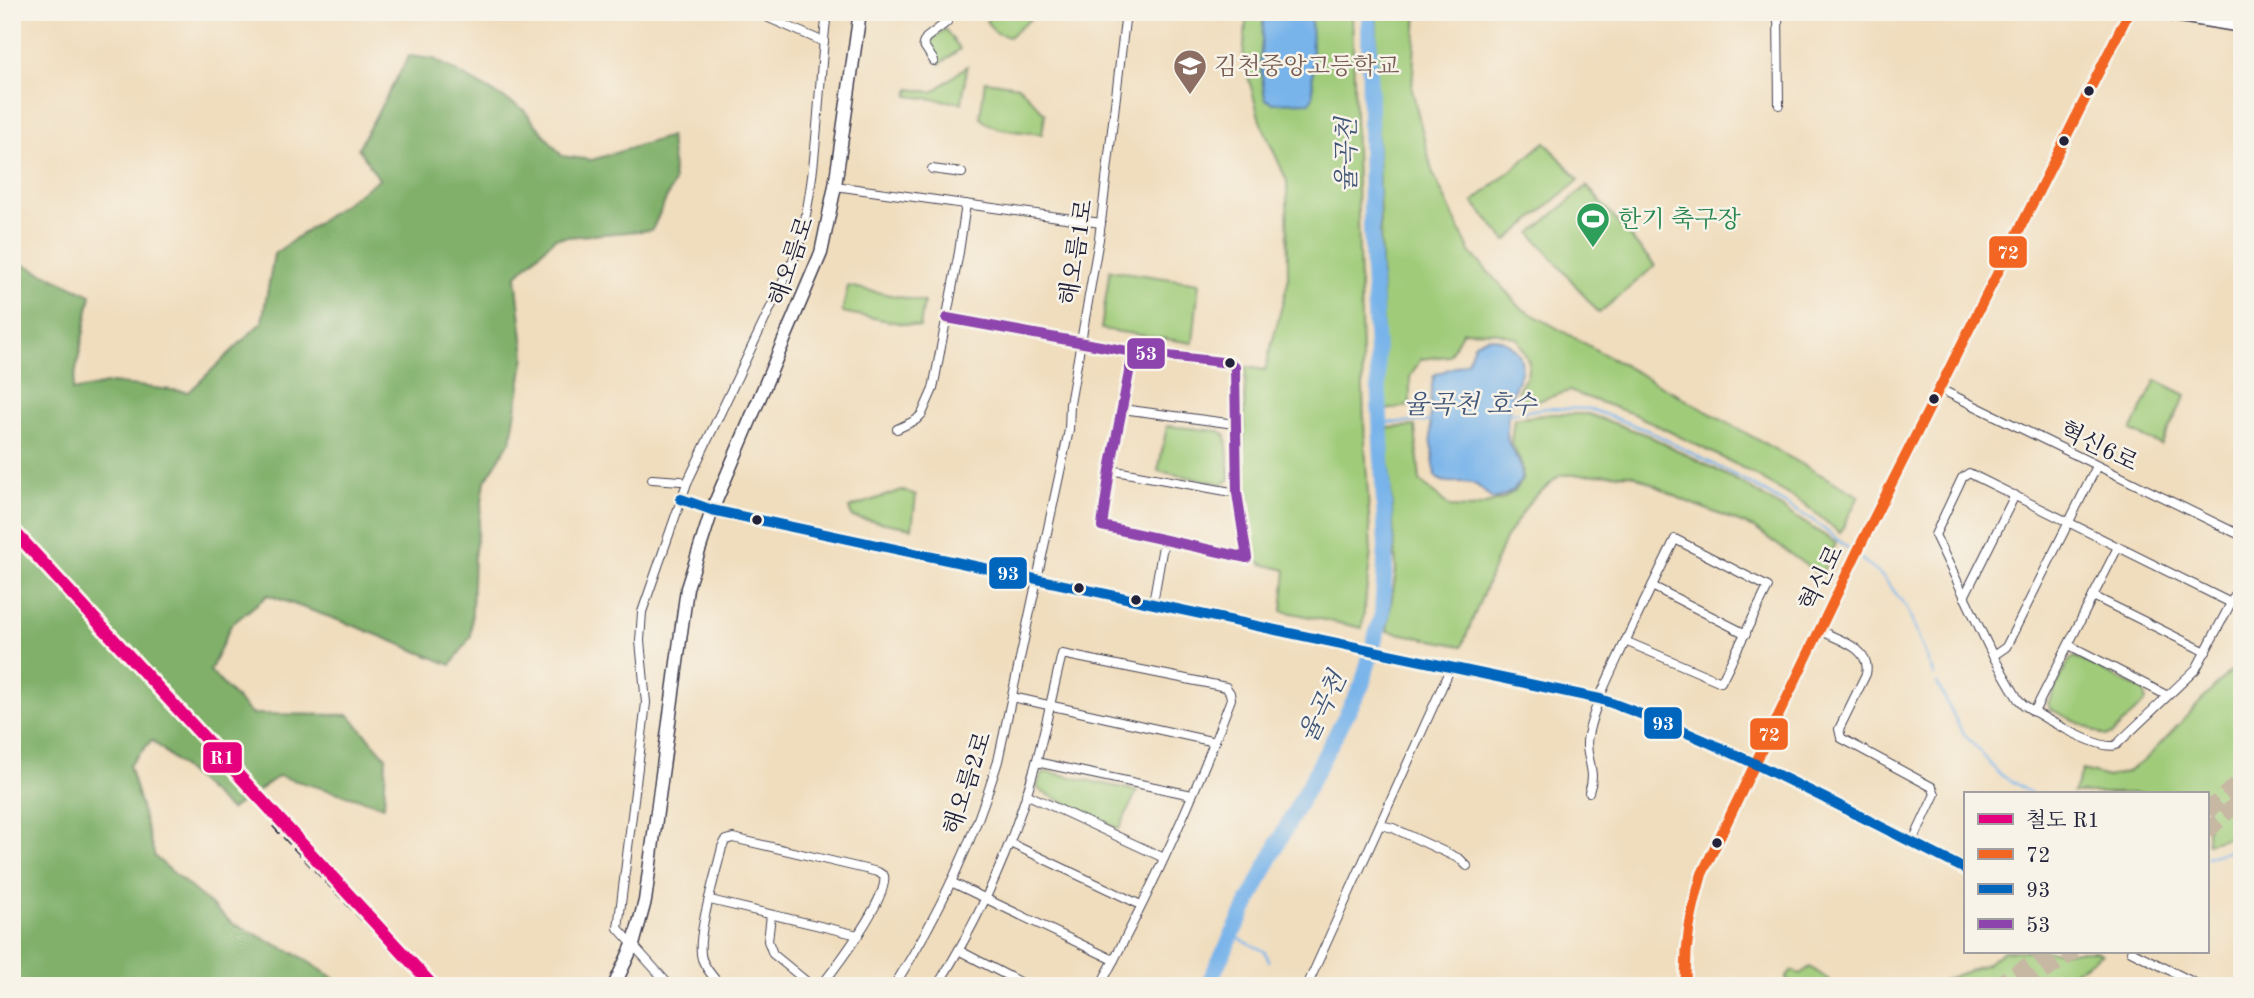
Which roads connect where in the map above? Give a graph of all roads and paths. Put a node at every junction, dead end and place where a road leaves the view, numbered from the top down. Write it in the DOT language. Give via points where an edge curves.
graph roads {
  1 [pos="755,12"];
  2 [pos="827,12"];
  3 [pos="860,12"];
  4 [pos="1126,12"];
  5 [pos="1778,12"];
  6 [pos="2129,12"];
  7 [pos="2155,12"];
  8 [pos="947,22"];
  9 [pos="2242,26"];
  10 [pos="824,42"];
  11 [pos="934,61"];
  12 [pos="1779,105"];
  13 [pos="932,169"];
  14 [pos="962,173"];
  15 [pos="835,186"];
  16 [pos="965,204"];
  17 [pos="1101,223"];
  18 [pos="947,318"];
  19 [pos="1082,343"];
  20 [pos="1133,352"];
  21 [pos="1940,389"];
  22 [pos="1122,409"];
  23 [pos="1235,424"];
  24 [pos="897,429"];
  25 [pos="2097,466"];
  26 [pos="1110,470"];
  27 [pos="652,479"];
  28 [pos="681,481"];
  29 [pos="1237,493"];
  30 [pos="2015,495"];
  31 [pos="681,499"];
  32 [pos="712,510"];
  33 [pos="2069,522"];
  34 [pos="2242,536"];
  35 [pos="1164,540"];
  36 [pos="2118,547"];
  37 [pos="1036,579"];
  38 [pos="2242,579"];
  39 [pos="1652,586"];
  40 [pos="2094,596"];
  41 [pos="1964,597"];
  42 [pos="1153,603"];
  43 [pos="2231,603"];
  44 [pos="1819,630"];
  45 [pos="1746,634"];
  46 [pos="1625,641"];
  47 [pos="2069,645"];
  48 [pos="2206,652"];
  49 [pos="1993,656"];
  50 [pos="1451,667"];
  51 [pos="2166,695"];
  52 [pos="1012,697"];
  53 [pos="1600,699"];
  54 [pos="1049,705"];
  55 [pos="2034,712"];
  56 [pos="1215,742"];
  57 [pos="1037,762"];
  58 [pos="1754,764"];
  59 [pos="1589,792"];
  60 [pos="1026,793"];
  61 [pos="1192,795"];
  62 [pos="1381,825"];
  63 [pos="1010,843"];
  64 [pos="1912,843"];
  65 [pos="1164,858"];
  66 [pos="1467,866"];
  67 [pos="1964,869"];
  68 [pos="951,882"];
  69 [pos="986,898"];
  70 [pos="710,900"];
  71 [pos="1141,905"];
  72 [pos="771,915"];
  73 [pos="858,935"];
  74 [pos="633,945"];
  75 [pos="960,951"];
  76 [pos="2135,953"];
  77 [pos="1114,960"];
  78 [pos="1024,985"];
  79 [pos="614,986"];
  80 [pos="670,986"];
  81 [pos="721,986"];
  82 [pos="812,986"];
  83 [pos="821,986"];
  84 [pos="894,986"];
  85 [pos="937,986"];
  86 [pos="1100,986"];
  87 [pos="1307,986"];
  88 [pos="1686,986"];
  89 [pos="2202,986"];
  1 -- 10 [label="street"];
  2 -- 10 [label="street"];
  3 -- 15 [label="street, 해오름로"];
  4 -- 17 [label="street, 해오름1로"];
  5 -- 12 [label="street"];
  6 -- 21 [label="street, 혁신로"];
  7 -- 9 [label="street"];
  8 -- 11 [label="street" via="923,44"];
  10 -- 31 [label="street" via="817,128 798,250"];
  13 -- 14 [label="street"];
  15 -- 16 [label="street"];
  15 -- 32 [label="street, 해오름로" via="821,253"];
  16 -- 17 [label="street"];
  16 -- 18 [label="street"];
  17 -- 19 [label="street, 해오름1로"];
  18 -- 19 [label="street"];
  18 -- 24 [label="street" via="926,406 916,420"];
  19 -- 20 [label="street"];
  19 -- 37 [label="street, 해오름1로" via="1069,430"];
  20 -- 22 [label="street"];
  20 -- 23 [label="street" via="1236,367"];
  21 -- 25 [label="street, 혁신6로"];
  21 -- 44 [label="street, 혁신로"];
  22 -- 23 [label="street"];
  22 -- 26 [label="street"];
  23 -- 29 [label="street"];
  25 -- 33 [label="street"];
  25 -- 34 [label="street, 혁신6로"];
  26 -- 29 [label="street"];
  26 -- 35 [label="street" via="1102,526"];
  27 -- 28 [label="street"];
  29 -- 35 [label="street" via="1247,558"];
  30 -- 33 [label="street"];
  30 -- 41 [label="street"];
  30 -- 41 [label="street" via="1972,473 1960,482 1935,535"];
  31 -- 32 [label="street"];
  31 -- 74 [label="street" via="642,612 646,703 618,928"];
  32 -- 37 [label="street"];
  32 -- 74 [label="street, 해오름로" via="687,588 645,901"];
  33 -- 36 [label="street"];
  33 -- 49 [label="street" via="2006,647"];
  35 -- 42 [label="street"];
  36 -- 40 [label="street"];
  36 -- 43 [label="street"];
  37 -- 42 [label="street"];
  37 -- 52 [label="street, 해오름2로"];
  38 -- 43 [label="street"];
  39 -- 45 [label="street"];
  39 -- 45 [label="street" via="1675,539 1768,587"];
  39 -- 46 [label="street"];
  40 -- 47 [label="street"];
  40 -- 48 [label="street"];
  41 -- 49 [label="street"];
  42 -- 50 [label="street"];
  43 -- 48 [label="street"];
  44 -- 58 [label="street, 혁신로"];
  44 -- 64 [label="street" via="1857,649 1868,665 1839,729 1841,738 1932,787 1935,794"];
  45 -- 46 [label="street" via="1721,682"];
  46 -- 53 [label="street"];
  47 -- 51 [label="street"];
  47 -- 55 [label="street"];
  48 -- 51 [label="street" via="2196,668"];
  49 -- 55 [label="street" via="2018,699"];
  50 -- 53 [label="street"];
  50 -- 62 [label="street"];
  51 -- 55 [label="street" via="2110,748"];
  52 -- 54 [label="street"];
  52 -- 68 [label="street, 해오름2로" via="988,793"];
  53 -- 58 [label="street"];
  53 -- 59 [label="street" via="1587,743 1594,776"];
  54 -- 56 [label="street"];
  54 -- 56 [label="street" via="1062,654 1226,687 1231,699"];
  54 -- 57 [label="street"];
  56 -- 61 [label="street"];
  57 -- 60 [label="street"];
  57 -- 61 [label="street"];
  58 -- 64 [label="street"];
  58 -- 88 [label="street, 혁신로" via="1702,874 1684,956"];
  60 -- 63 [label="street"];
  60 -- 65 [label="street"];
  61 -- 65 [label="street"];
  62 -- 66 [label="street"];
  62 -- 87 [label="street"];
  63 -- 69 [label="street"];
  63 -- 71 [label="street"];
  64 -- 67 [label="street"];
  65 -- 71 [label="street"];
  68 -- 69 [label="street"];
  68 -- 84 [label="street, 해오름2로"];
  69 -- 75 [label="street"];
  69 -- 77 [label="street"];
  70 -- 72 [label="street"];
  70 -- 73 [label="street" via="722,847 733,838 878,872 884,876 884,889"];
  70 -- 81 [label="street" via="700,949 709,972"];
  71 -- 77 [label="street"];
  72 -- 73 [label="street"];
  72 -- 82 [label="street" via="768,941 773,954"];
  73 -- 83 [label="street"];
  74 -- 79 [label="street, 해오름로"];
  74 -- 80 [label="street"];
  75 -- 78 [label="street"];
  75 -- 85 [label="street"];
  76 -- 89 [label="street"];
  77 -- 86 [label="street"];
}
